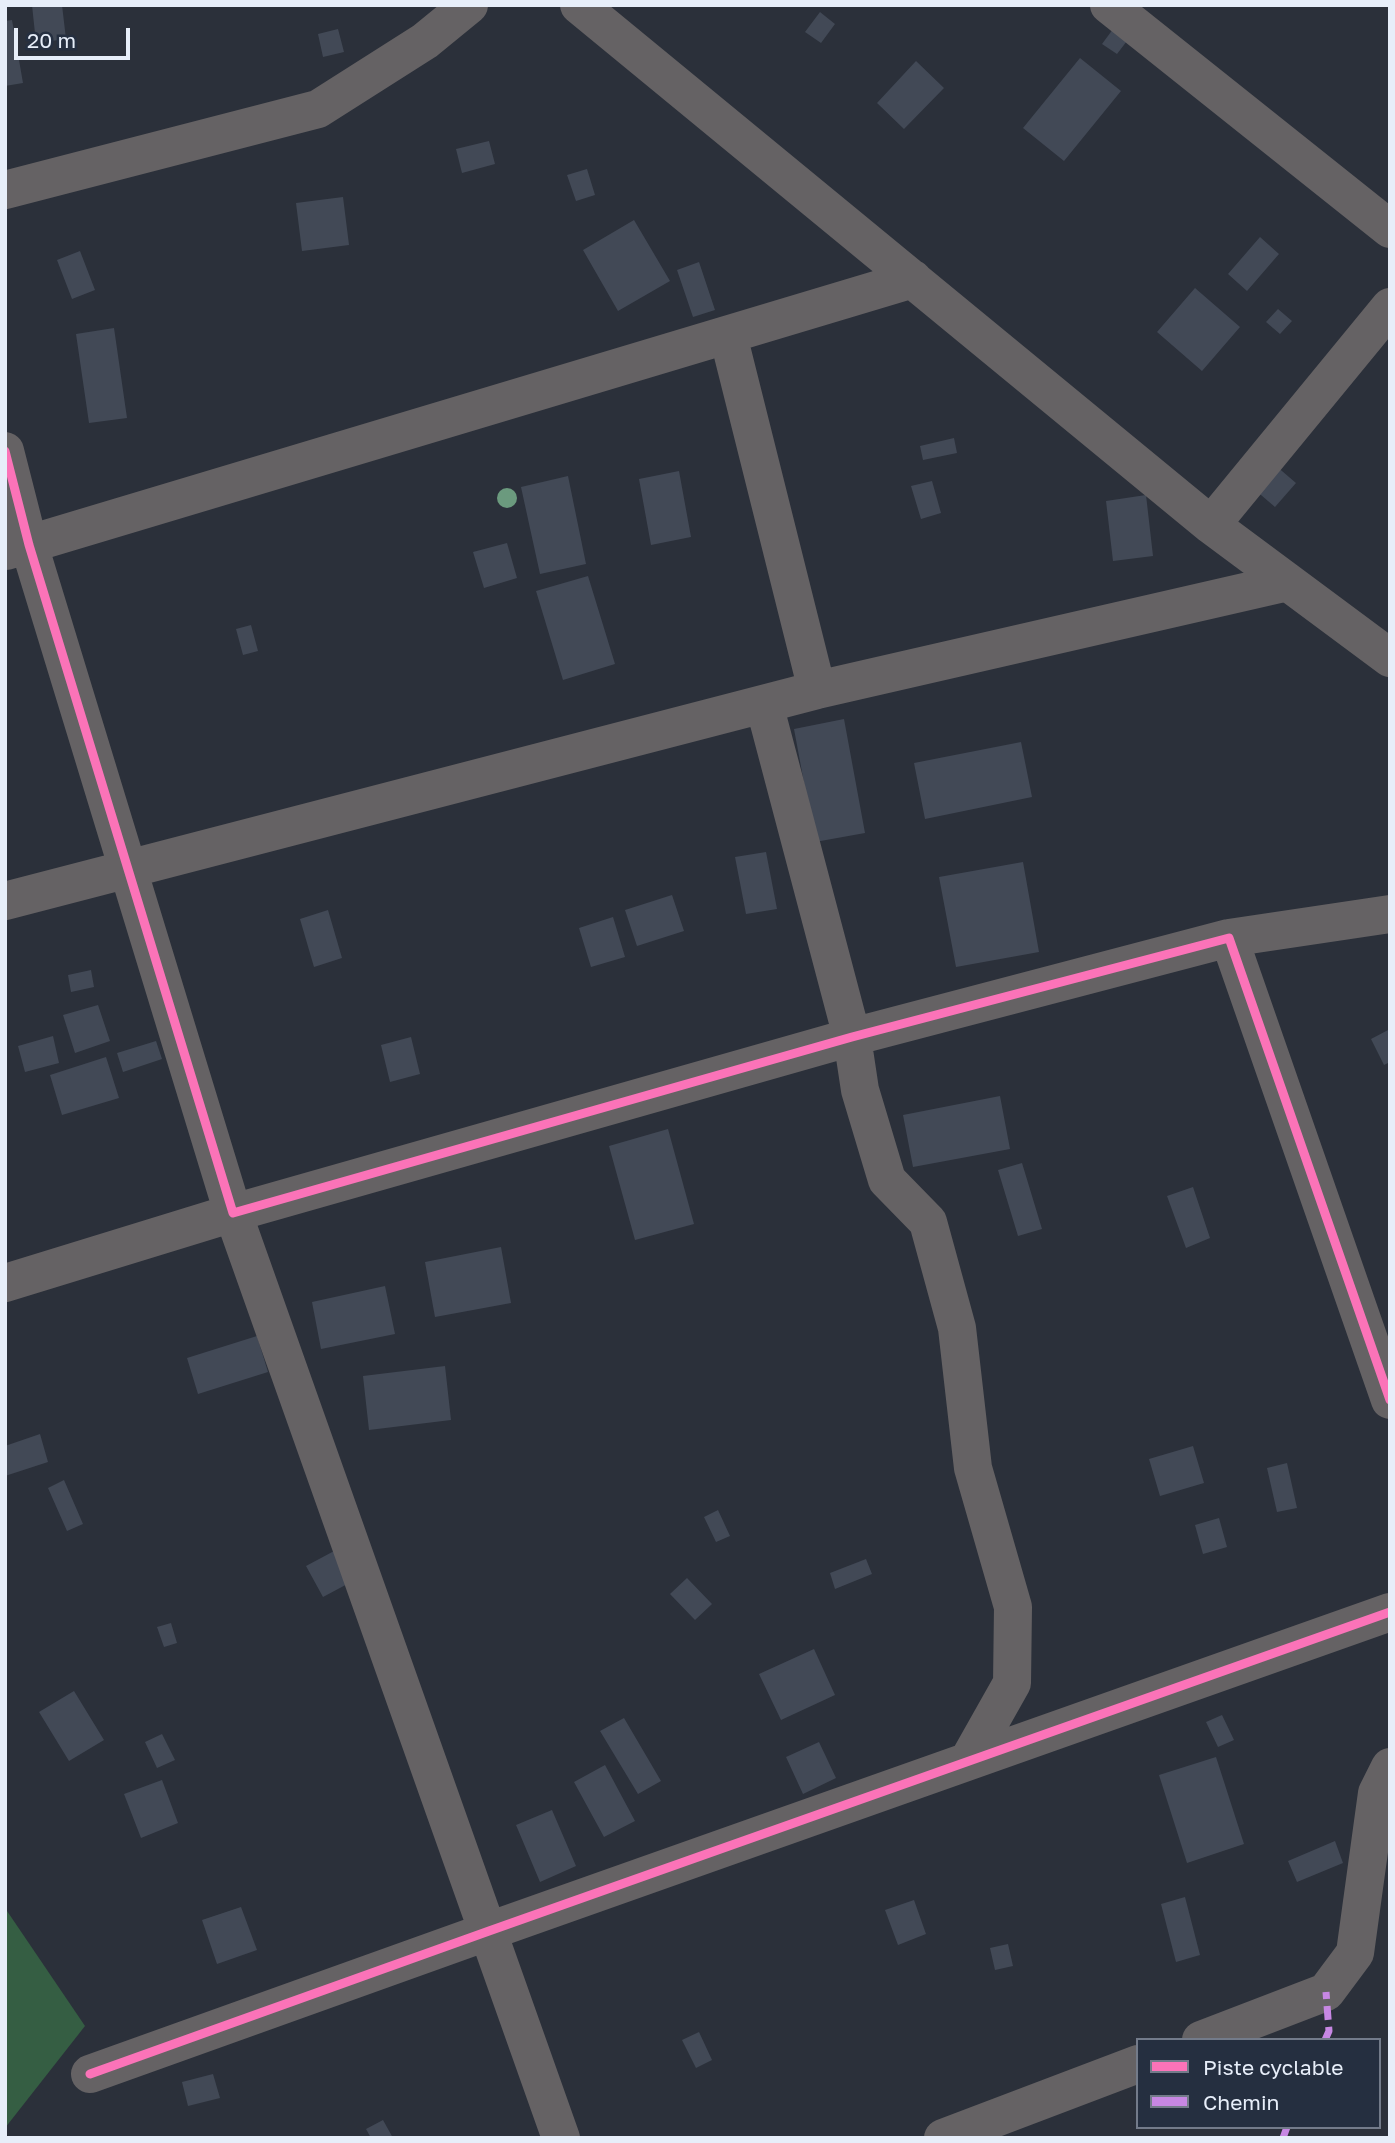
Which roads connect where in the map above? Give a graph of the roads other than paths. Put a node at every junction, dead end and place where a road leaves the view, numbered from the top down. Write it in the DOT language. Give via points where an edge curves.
graph roads {
  1 [pos="470,5"];
  2 [pos="579,5"];
  3 [pos="1110,5"];
  4 [pos="5,190"];
  5 [pos="1390,229"];
  6 [pos="913,279"];
  7 [pos="1390,307"];
  8 [pos="728,335"];
  9 [pos="5,451"];
  10 [pos="1211,525"];
  11 [pos="17,548"];
  12 [pos="1288,582"];
  13 [pos="1390,658"];
  14 [pos="817,690"];
  15 [pos="764,704"];
  16 [pos="128,868"];
  17 [pos="5,901"];
  18 [pos="1390,914"];
  19 [pos="1229,938"];
  20 [pos="852,1037"];
  21 [pos="233,1213"];
  22 [pos="5,1283"];
  23 [pos="1390,1400"];
  24 [pos="1390,1612"];
  25 [pos="968,1761"];
  26 [pos="1390,1768"];
  27 [pos="489,1931"];
  28 [pos="1205,2038"];
  29 [pos="1136,2065"];
  30 [pos="90,2074"];
  31 [pos="561,2138"];
  32 [pos="943,2138"];
  1 -- 4 [label="street" via="425,41 318,109"];
  2 -- 6 [label="street"];
  3 -- 5 [label="street"];
  6 -- 8 [label="street"];
  6 -- 10 [label="street"];
  7 -- 10 [label="street"];
  8 -- 11 [label="street"];
  8 -- 14 [label="street"];
  9 -- 11 [label="street"];
  10 -- 12 [label="street"];
  11 -- 16 [label="street"];
  12 -- 13 [label="street"];
  12 -- 14 [label="street"];
  14 -- 15 [label="street"];
  15 -- 16 [label="street"];
  15 -- 20 [label="street"];
  16 -- 17 [label="street"];
  16 -- 21 [label="street"];
  18 -- 19 [label="street"];
  19 -- 20 [label="street"];
  19 -- 23 [label="street"];
  20 -- 21 [label="street"];
  20 -- 25 [label="street" via="860,1090 887,1180 928,1222 957,1328 973,1468 1013,1607 1012,1683"];
  21 -- 22 [label="street"];
  21 -- 27 [label="street"];
  24 -- 25 [label="street"];
  25 -- 27 [label="street"];
  26 -- 28 [label="street" via="1377,1793 1355,1953 1326,1992"];
  27 -- 30 [label="street"];
  27 -- 31 [label="street"];
  29 -- 32 [label="street"];
}
